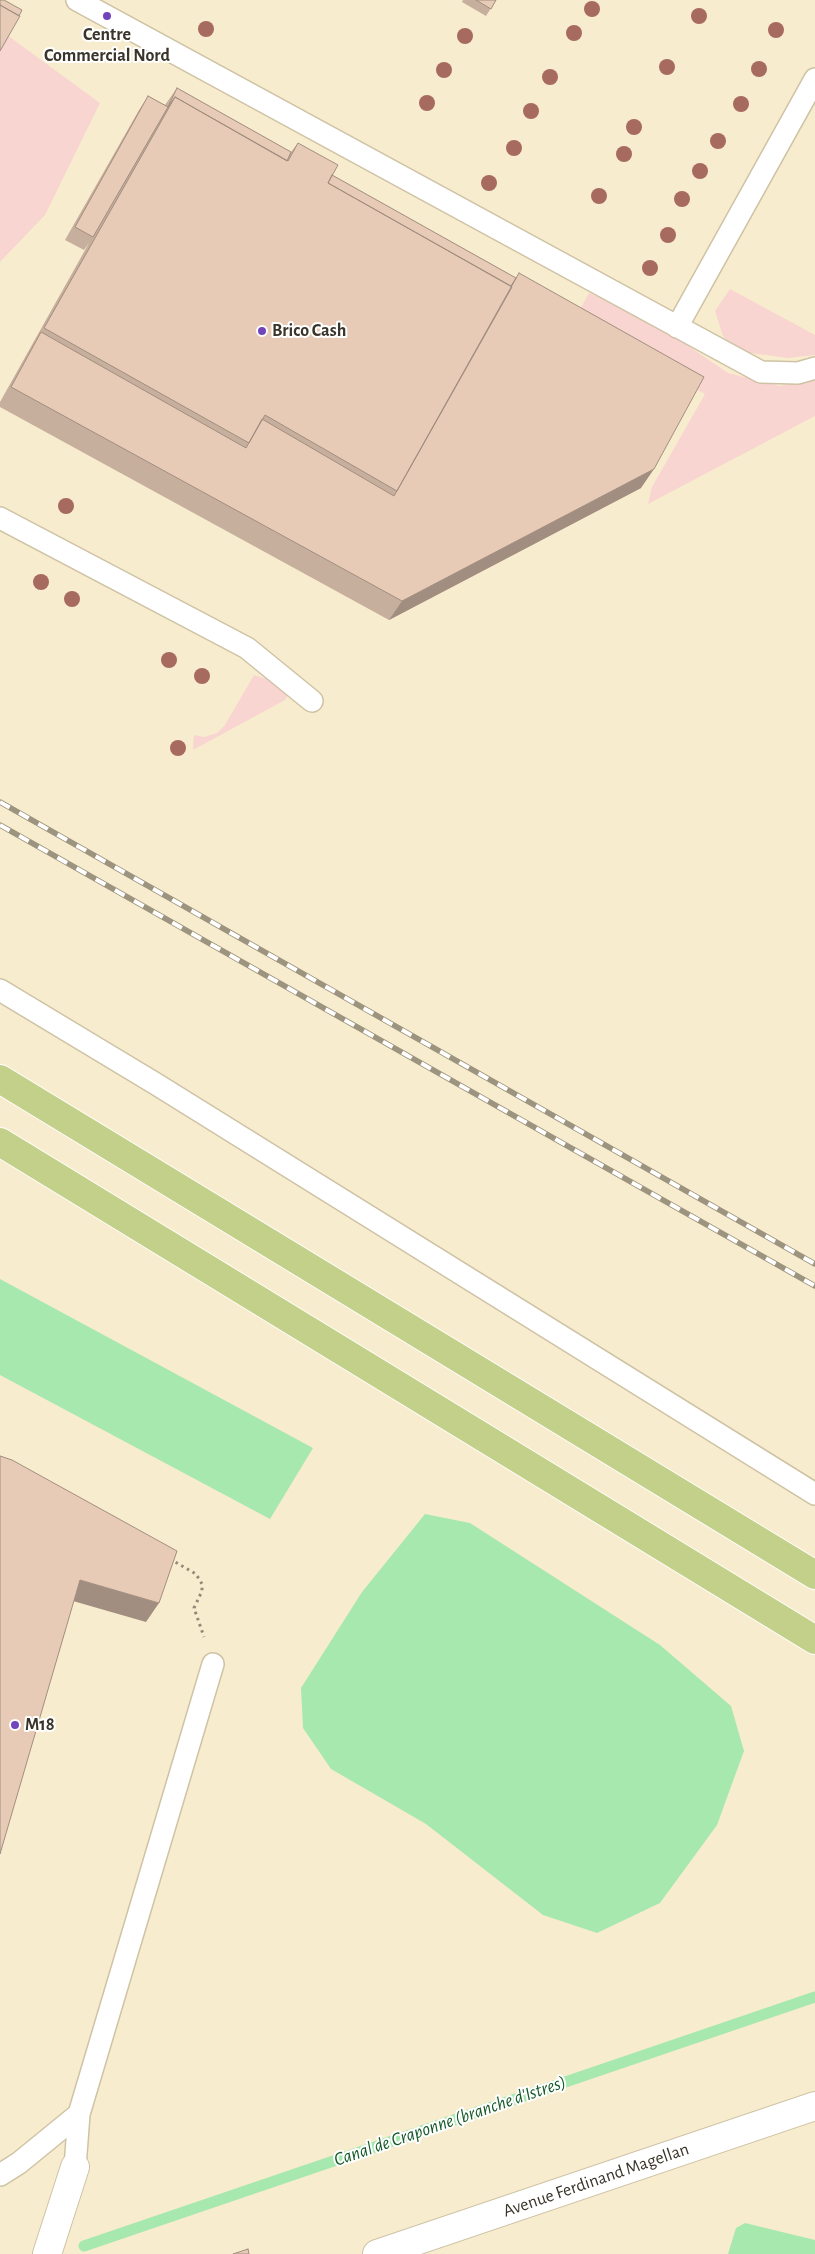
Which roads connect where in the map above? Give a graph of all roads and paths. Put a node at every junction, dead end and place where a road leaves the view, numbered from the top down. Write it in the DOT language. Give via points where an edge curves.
graph roads {
  1 [pos="77,0"];
  2 [pos="814,83"];
  3 [pos="677,327"];
  4 [pos="815,368"];
  5 [pos="0,518"];
  6 [pos="312,701"];
  7 [pos="0,990"];
  8 [pos="0,1079"];
  9 [pos="0,1142"];
  10 [pos="815,1494"];
  11 [pos="162,1555"];
  12 [pos="815,1575"];
  13 [pos="815,1640"];
  14 [pos="213,1664"];
  15 [pos="815,2106"];
  16 [pos="79,2114"];
  17 [pos="75,2167"];
  18 [pos="0,2175"];
  19 [pos="47,2254"];
  20 [pos="377,2254"];
  1 -- 3 [label="lane"];
  2 -- 3 [label="lane"];
  3 -- 4 [label="lane" via="761,372 798,373"];
  5 -- 6 [label="lane" via="247,648"];
  7 -- 10 [label="lane"];
  8 -- 12 [label="highway"];
  9 -- 13 [label="highway"];
  11 -- 14 [label="path" via="196,1574 202,1584 194,1608"];
  14 -- 16 [label="lane"];
  15 -- 20 [label="street, Avenue Ferdinand Magellan"];
  16 -- 17 [label="lane"];
  16 -- 18 [label="lane"];
  17 -- 19 [label="street"];
}
